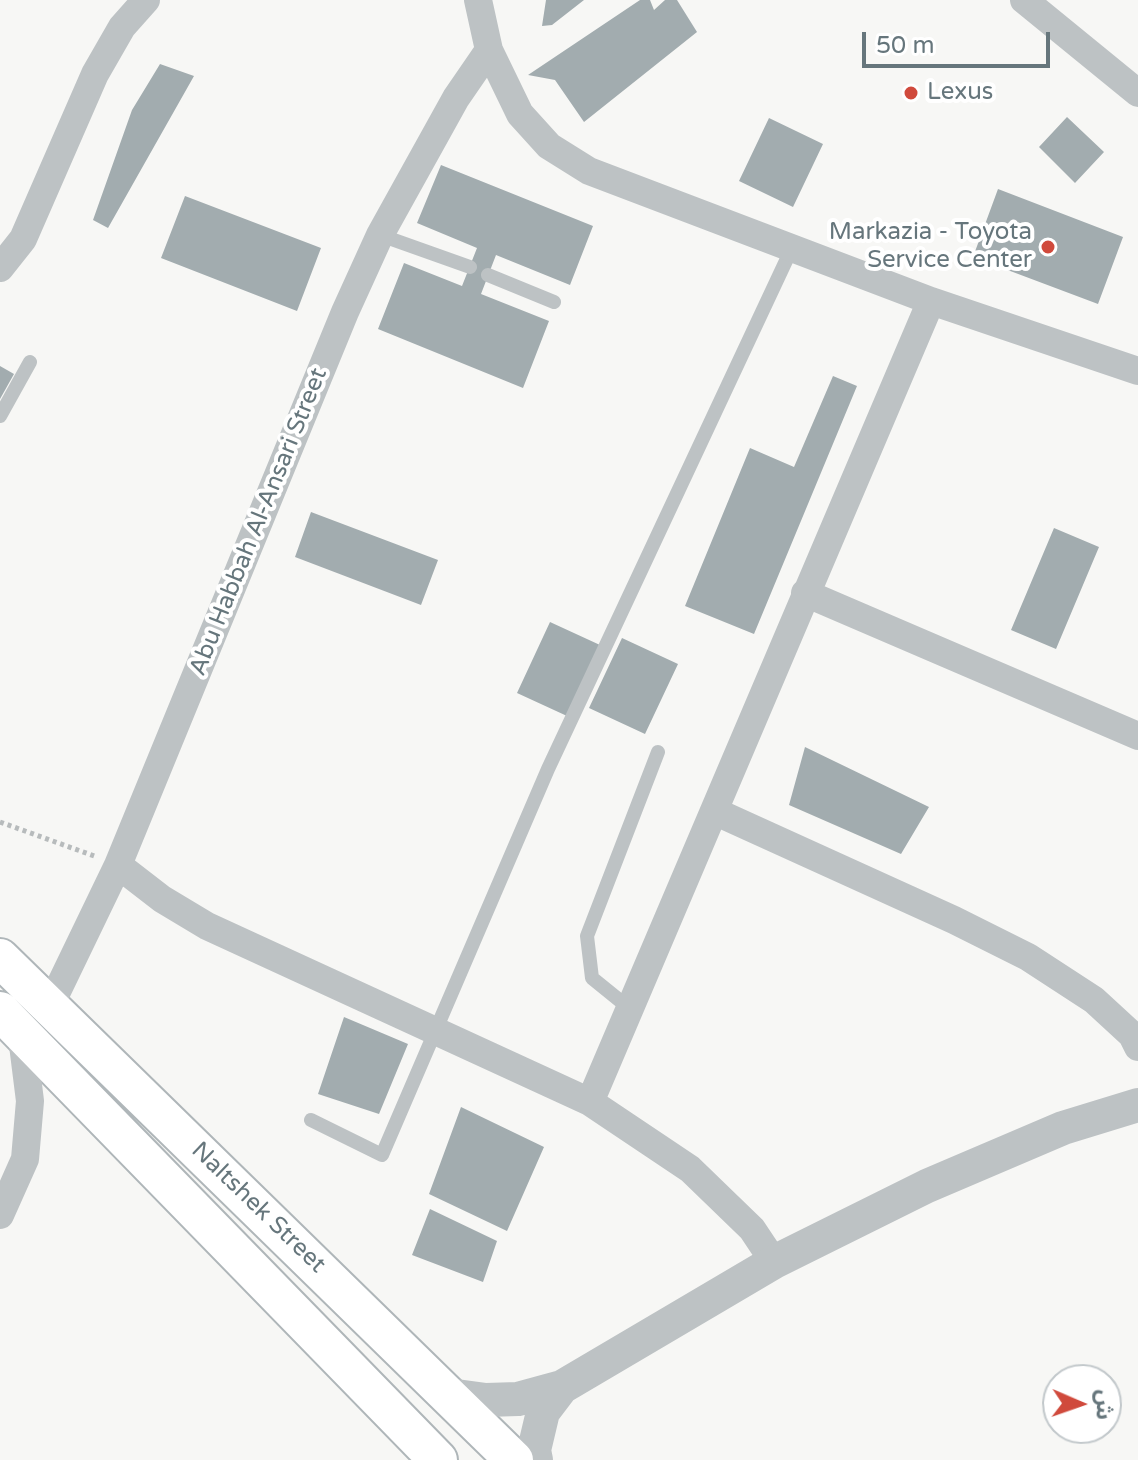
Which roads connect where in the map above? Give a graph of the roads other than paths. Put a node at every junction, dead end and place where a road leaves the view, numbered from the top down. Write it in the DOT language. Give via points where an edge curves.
graph roads {
  1 [pos="146,0"];
  2 [pos="478,0"];
  3 [pos="1024,0"];
  4 [pos="489,50"];
  5 [pos="1138,93"];
  6 [pos="380,235"];
  7 [pos="792,248"];
  8 [pos="470,267"];
  9 [pos="0,268"];
  10 [pos="488,275"];
  11 [pos="931,301"];
  12 [pos="554,302"];
  13 [pos="30,362"];
  14 [pos="1138,371"];
  15 [pos="0,416"];
  16 [pos="805,593"];
  17 [pos="1138,736"];
  18 [pos="658,752"];
  19 [pos="714,811"];
  20 [pos="118,865"];
  21 [pos="0,958"];
  22 [pos="629,1008"];
  23 [pos="24,1015"];
  24 [pos="436,1032"];
  25 [pos="1138,1047"];
  26 [pos="590,1102"];
  27 [pos="1138,1105"];
  28 [pos="311,1120"];
  29 [pos="0,1215"];
  30 [pos="774,1262"];
  31 [pos="562,1387"];
  32 [pos="449,1395"];
  33 [pos="438,1460"];
  34 [pos="514,1460"];
  35 [pos="536,1460"];
  1 -- 9 [label="street" via="122,27 95,74 23,239"];
  2 -- 4 [label="street"];
  3 -- 5 [label="street"];
  4 -- 6 [label="street, Abu Habbah Al-Ansari Street" via="456,98"];
  4 -- 7 [label="street" via="520,114 549,146 589,171"];
  6 -- 8 [label="lane"];
  6 -- 20 [label="street, Abu Habbah Al-Ansari Street"];
  7 -- 11 [label="street"];
  7 -- 24 [label="lane" via="548,769"];
  10 -- 12 [label="lane"];
  11 -- 14 [label="street"];
  11 -- 16 [label="street"];
  13 -- 15 [label="lane"];
  16 -- 17 [label="street"];
  16 -- 19 [label="street"];
  18 -- 22 [label="lane" via="587,936 592,978"];
  19 -- 22 [label="street"];
  19 -- 25 [label="street" via="1028,957 1094,1000"];
  20 -- 23 [label="street, Abu Habbah Al-Ansari Street"];
  20 -- 24 [label="street" via="207,926"];
  21 -- 23 [label="main road, Naltshek Street"];
  22 -- 26 [label="street"];
  23 -- 29 [label="street" via="30,1101 25,1159"];
  23 -- 32 [label="main road, Naltshek Street"];
  23 -- 33 [label="main road, Naltshek Street"];
  24 -- 26 [label="street"];
  24 -- 28 [label="lane" via="382,1155"];
  26 -- 30 [label="street" via="690,1169 752,1229"];
  27 -- 30 [label="street" via="1063,1128 927,1186"];
  30 -- 31 [label="street"];
  31 -- 32 [label="street" via="518,1399"];
  31 -- 35 [label="street" via="543,1412"];
  32 -- 34 [label="main road, Naltshek Street"];
}
